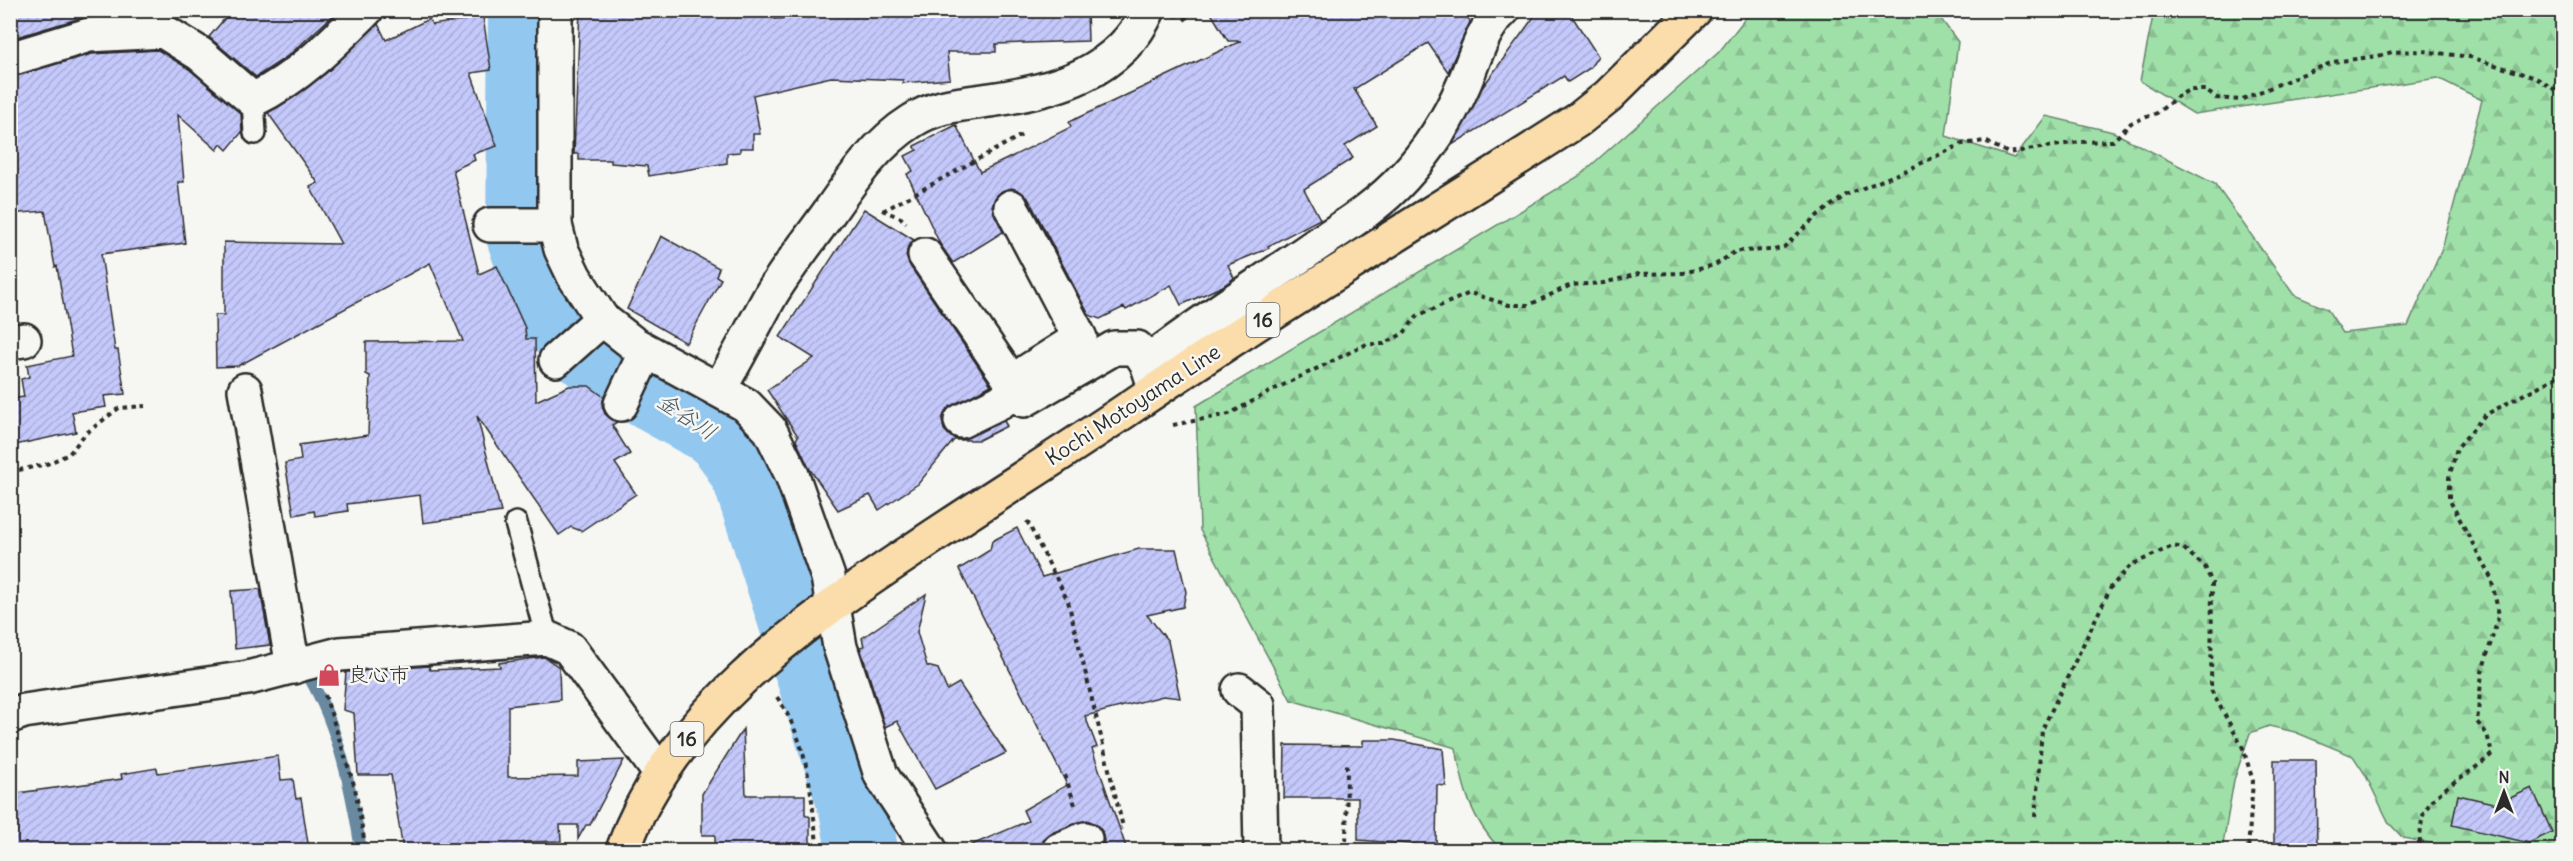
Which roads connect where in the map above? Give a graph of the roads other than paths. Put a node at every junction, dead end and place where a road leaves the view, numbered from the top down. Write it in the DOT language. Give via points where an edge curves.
graph roads {
  1 [pos="366,10"];
  2 [pos="555,10"];
  3 [pos="1149,10"];
  4 [pos="1503,10"];
  5 [pos="1695,10"];
  6 [pos="140,21"];
  7 [pos="10,59"];
  8 [pos="253,100"];
  9 [pos="255,133"];
  10 [pos="1011,207"];
  11 [pos="490,225"];
  12 [pos="549,225"];
  13 [pos="926,255"];
  14 [pos="597,324"];
  15 [pos="643,357"];
  16 [pos="556,360"];
  17 [pos="1151,376"];
  18 [pos="719,389"];
  19 [pos="245,390"];
  20 [pos="1017,390"];
  21 [pos="621,404"];
  22 [pos="961,421"];
  23 [pos="516,523"];
  24 [pos="825,609"];
  25 [pos="547,638"];
  26 [pos="299,671"];
  27 [pos="1239,690"];
  28 [pos="10,716"];
  29 [pos="660,773"];
  30 [pos="623,850"];
  31 [pos="930,850"];
  32 [pos="1261,850"];
  1 -- 8 [label="street" via="313,62"];
  2 -- 12 [label="street"];
  3 -- 18 [label="street" via="1123,50 1077,80 993,100 936,108 912,120 887,140 858,172 773,291"];
  4 -- 17 [label="street" via="1488,27 1462,88 1438,130 1389,194 1367,213 1250,288"];
  5 -- 17 [label="main road, Kochi Motoyama Line / 16" via="1608,96 1578,120"];
  6 -- 7 [label="street"];
  6 -- 8 [label="street" via="200,54"];
  8 -- 9 [label="lane"];
  10 -- 20 [label="street" via="1080,338 1028,371"];
  11 -- 12 [label="street"];
  12 -- 14 [label="street"];
  13 -- 20 [label="street"];
  14 -- 15 [label="street"];
  14 -- 16 [label="street"];
  15 -- 18 [label="street"];
  15 -- 21 [label="street"];
  17 -- 20 [label="street" via="1137,348 1114,348 1024,400"];
  17 -- 24 [label="main road, Kochi Motoyama Line / 16" via="1126,410"];
  18 -- 24 [label="street" via="746,405 770,430 792,475 828,577"];
  19 -- 26 [label="street"];
  20 -- 22 [label="street"];
  23 -- 25 [label="lane"];
  24 -- 29 [label="main road, Kochi Motoyama Line / 16" via="729,694"];
  24 -- 31 [label="street" via="881,774"];
  25 -- 26 [label="street" via="340,654"];
  25 -- 29 [label="street" via="569,648"];
  26 -- 28 [label="street"];
  27 -- 32 [label="street" via="1258,705"];
  29 -- 30 [label="main road, Kochi Motoyama Line / 16" via="635,817"];
}
